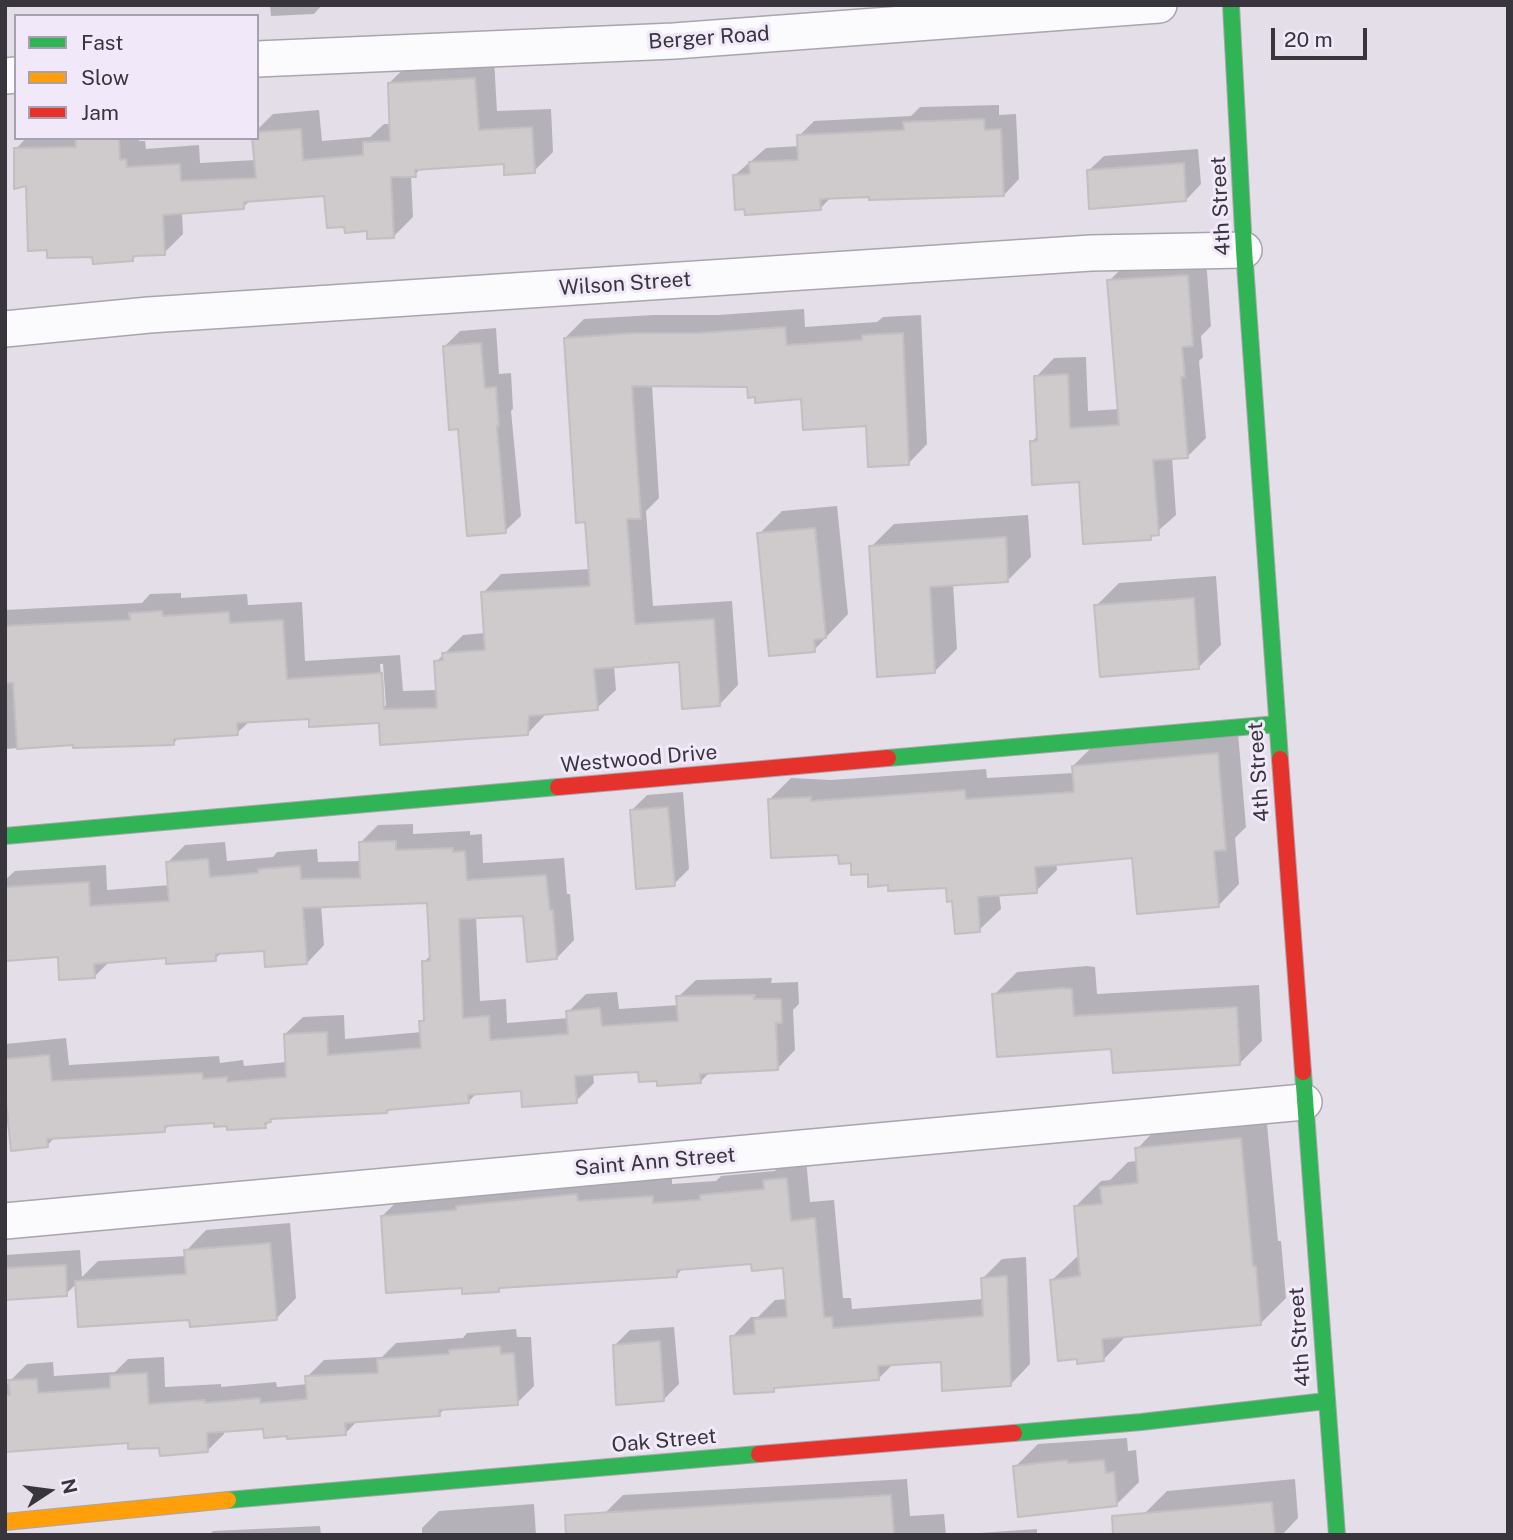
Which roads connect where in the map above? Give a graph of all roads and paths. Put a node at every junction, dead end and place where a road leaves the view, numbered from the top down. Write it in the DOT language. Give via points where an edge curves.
graph roads {
  1 [pos="1160,5"];
  2 [pos="1231,5"];
  3 [pos="259,59"];
  4 [pos="1244,250"];
  5 [pos="5,329"];
  6 [pos="1277,724"];
  7 [pos="5,835"];
  8 [pos="1304,1102"];
  9 [pos="5,1221"];
  10 [pos="1326,1401"];
  11 [pos="5,1522"];
  12 [pos="1337,1535"];
  1 -- 3 [label="street, Berger Road" via="674,41"];
  2 -- 4 [label="street, 4th Street"];
  4 -- 5 [label="street, Wilson Street" via="1077,254 149,315"];
  4 -- 6 [label="street, 4th Street"];
  6 -- 7 [label="street, Westwood Drive"];
  6 -- 8 [label="street, 4th Street"];
  8 -- 9 [label="street, Saint Ann Street"];
  8 -- 10 [label="street, 4th Street"];
  10 -- 11 [label="street, Oak Street" via="1141,1422 335,1489"];
  10 -- 12 [label="street, 4th Street"];
}
